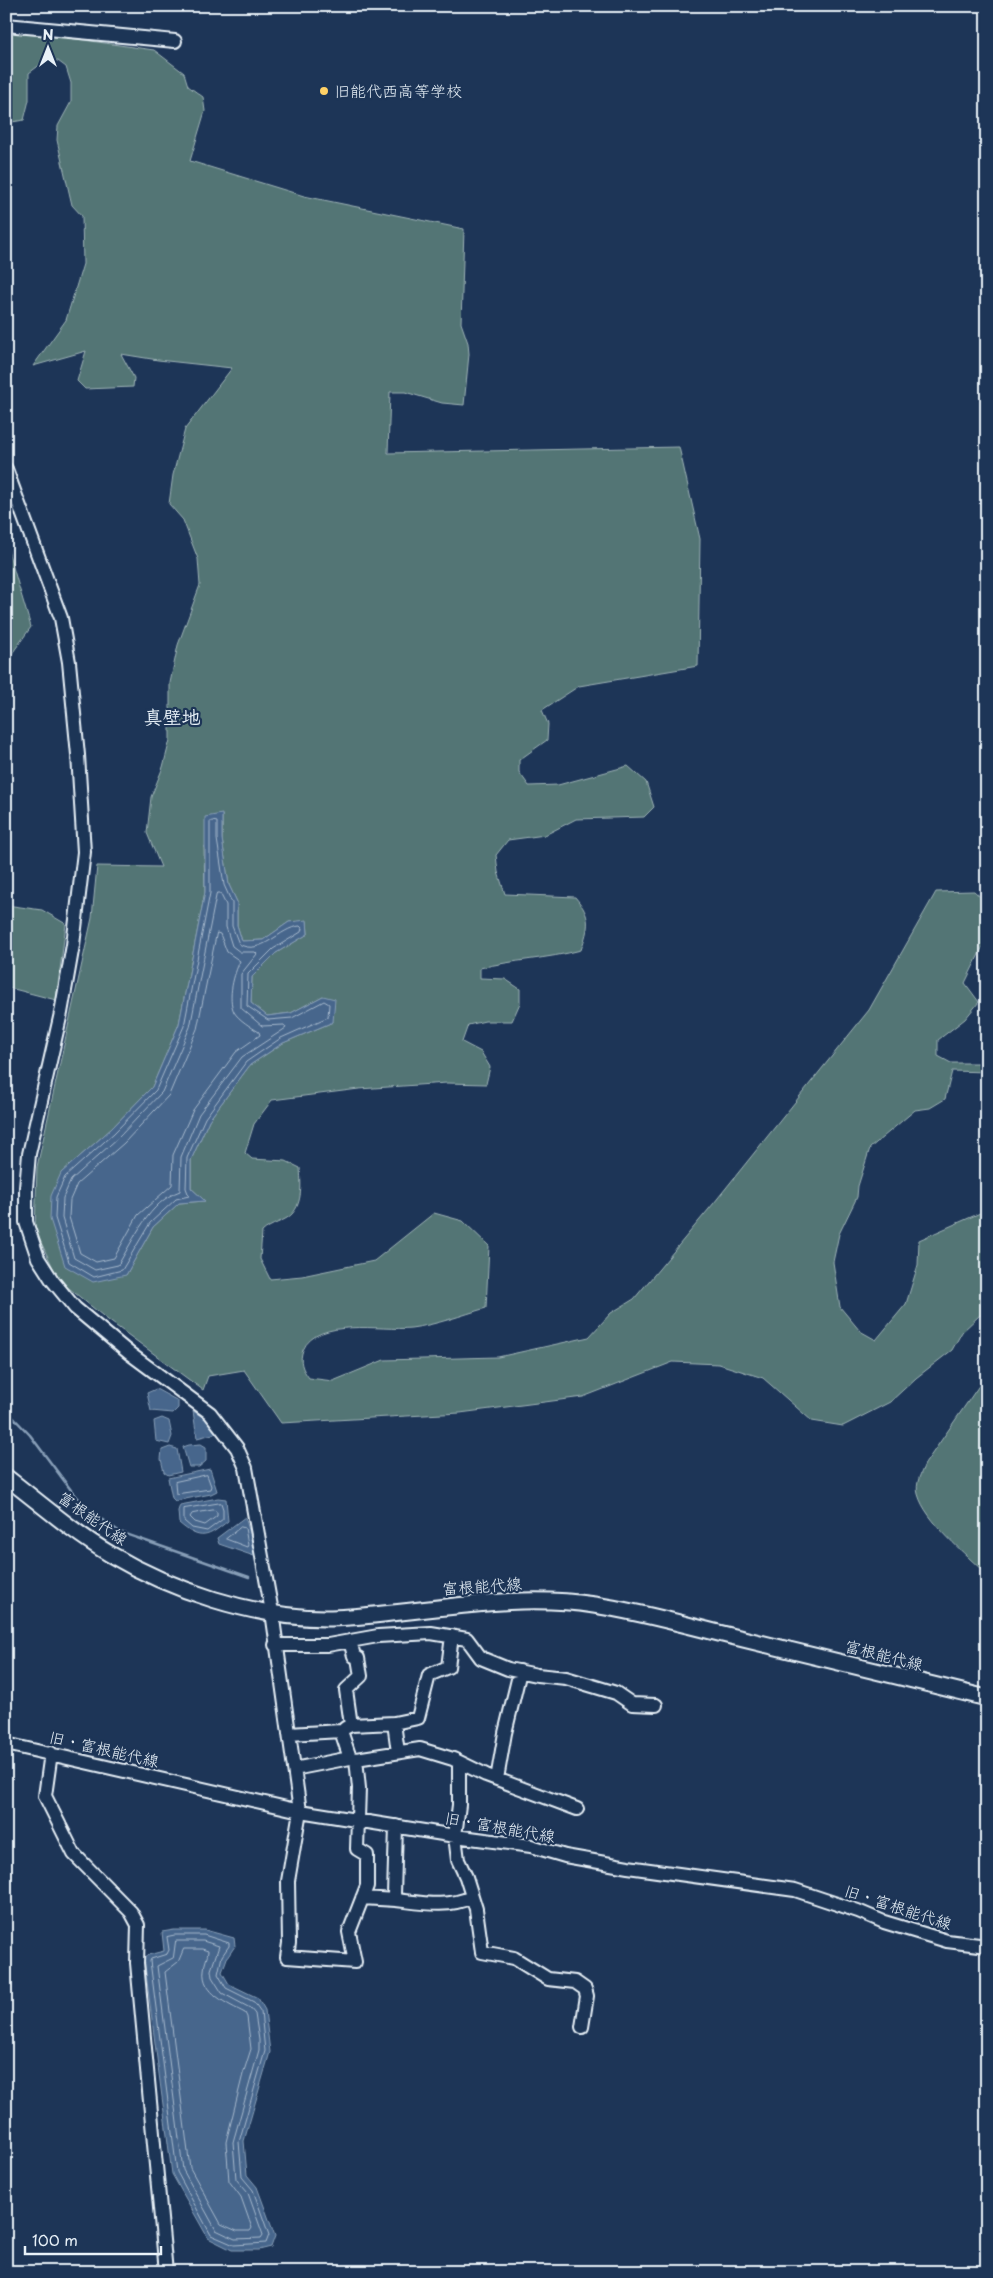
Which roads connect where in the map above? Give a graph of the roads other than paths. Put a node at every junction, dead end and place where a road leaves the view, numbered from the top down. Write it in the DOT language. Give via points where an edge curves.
graph roads {
  1 [pos="6,25"];
  2 [pos="175,41"];
  3 [pos="6,469"];
  4 [pos="6,1477"];
  5 [pos="272,1612"];
  6 [pos="368,1615"];
  7 [pos="452,1636"];
  8 [pos="372,1637"];
  9 [pos="350,1641"];
  10 [pos="275,1645"];
  11 [pos="520,1671"];
  12 [pos="987,1698"];
  13 [pos="656,1705"];
  14 [pos="394,1723"];
  15 [pos="346,1728"];
  16 [pos="289,1734"];
  17 [pos="6,1744"];
  18 [pos="398,1752"];
  19 [pos="51,1753"];
  20 [pos="353,1758"];
  21 [pos="459,1762"];
  22 [pos="294,1769"];
  23 [pos="497,1779"];
  24 [pos="300,1810"];
  25 [pos="577,1810"];
  26 [pos="358,1819"];
  27 [pos="396,1826"];
  28 [pos="456,1836"];
  29 [pos="472,1897"];
  30 [pos="362,1898"];
  31 [pos="396,1900"];
  32 [pos="987,1946"];
  33 [pos="582,2027"];
  34 [pos="166,2272"];
  1 -- 2 [label="street"];
  3 -- 5 [label="street" via="61,618 69,662 84,852 73,945 29,1154 26,1222 38,1258 75,1308 210,1413 237,1448 246,1468"];
  4 -- 5 [label="main road, 富根能代線" via="110,1554 148,1574 195,1593"];
  5 -- 6 [label="main road, 富根能代線" via="326,1618"];
  5 -- 10 [label="street"];
  6 -- 8 [label="street"];
  6 -- 12 [label="main road, 富根能代線" via="527,1600 593,1605"];
  7 -- 8 [label="street" via="431,1633"];
  7 -- 11 [label="street" via="467,1639 481,1658"];
  7 -- 14 [label="street" via="448,1668 430,1675 418,1718"];
  8 -- 9 [label="street"];
  9 -- 10 [label="street" via="328,1645"];
  9 -- 15 [label="street" via="354,1656 358,1658 361,1676 346,1690"];
  10 -- 16 [label="street"];
  11 -- 13 [label="street" via="566,1678 616,1693 632,1704"];
  11 -- 23 [label="street"];
  14 -- 15 [label="street"];
  14 -- 18 [label="street"];
  15 -- 16 [label="street"];
  15 -- 20 [label="street"];
  16 -- 22 [label="street"];
  17 -- 19 [label="street, 旧・富根能代線"];
  18 -- 20 [label="street"];
  18 -- 21 [label="street" via="420,1750"];
  19 -- 24 [label="street, 旧・富根能代線"];
  19 -- 34 [label="street" via="45,1796 74,1854 132,1912 138,1925 137,1963"];
  20 -- 22 [label="street"];
  20 -- 26 [label="street" via="359,1788"];
  21 -- 23 [label="street"];
  21 -- 28 [label="street"];
  22 -- 24 [label="street"];
  23 -- 25 [label="street"];
  24 -- 26 [label="street, 旧・富根能代線"];
  24 -- 30 [label="street" via="288,1881 287,1958 355,1962 349,1932"];
  26 -- 27 [label="street, 旧・富根能代線"];
  26 -- 30 [label="street" via="357,1849 367,1855 367,1886"];
  27 -- 28 [label="street, 旧・富根能代線"];
  27 -- 31 [label="street"];
  28 -- 29 [label="street" via="458,1860"];
  28 -- 32 [label="street, 旧・富根能代線" via="531,1846 565,1856 628,1867 794,1890 929,1936"];
  29 -- 31 [label="street" via="459,1903 434,1904"];
  29 -- 33 [label="street" via="482,1952 514,1958 548,1979 575,1982 585,1988 587,1996"];
  30 -- 31 [label="street"];
}
